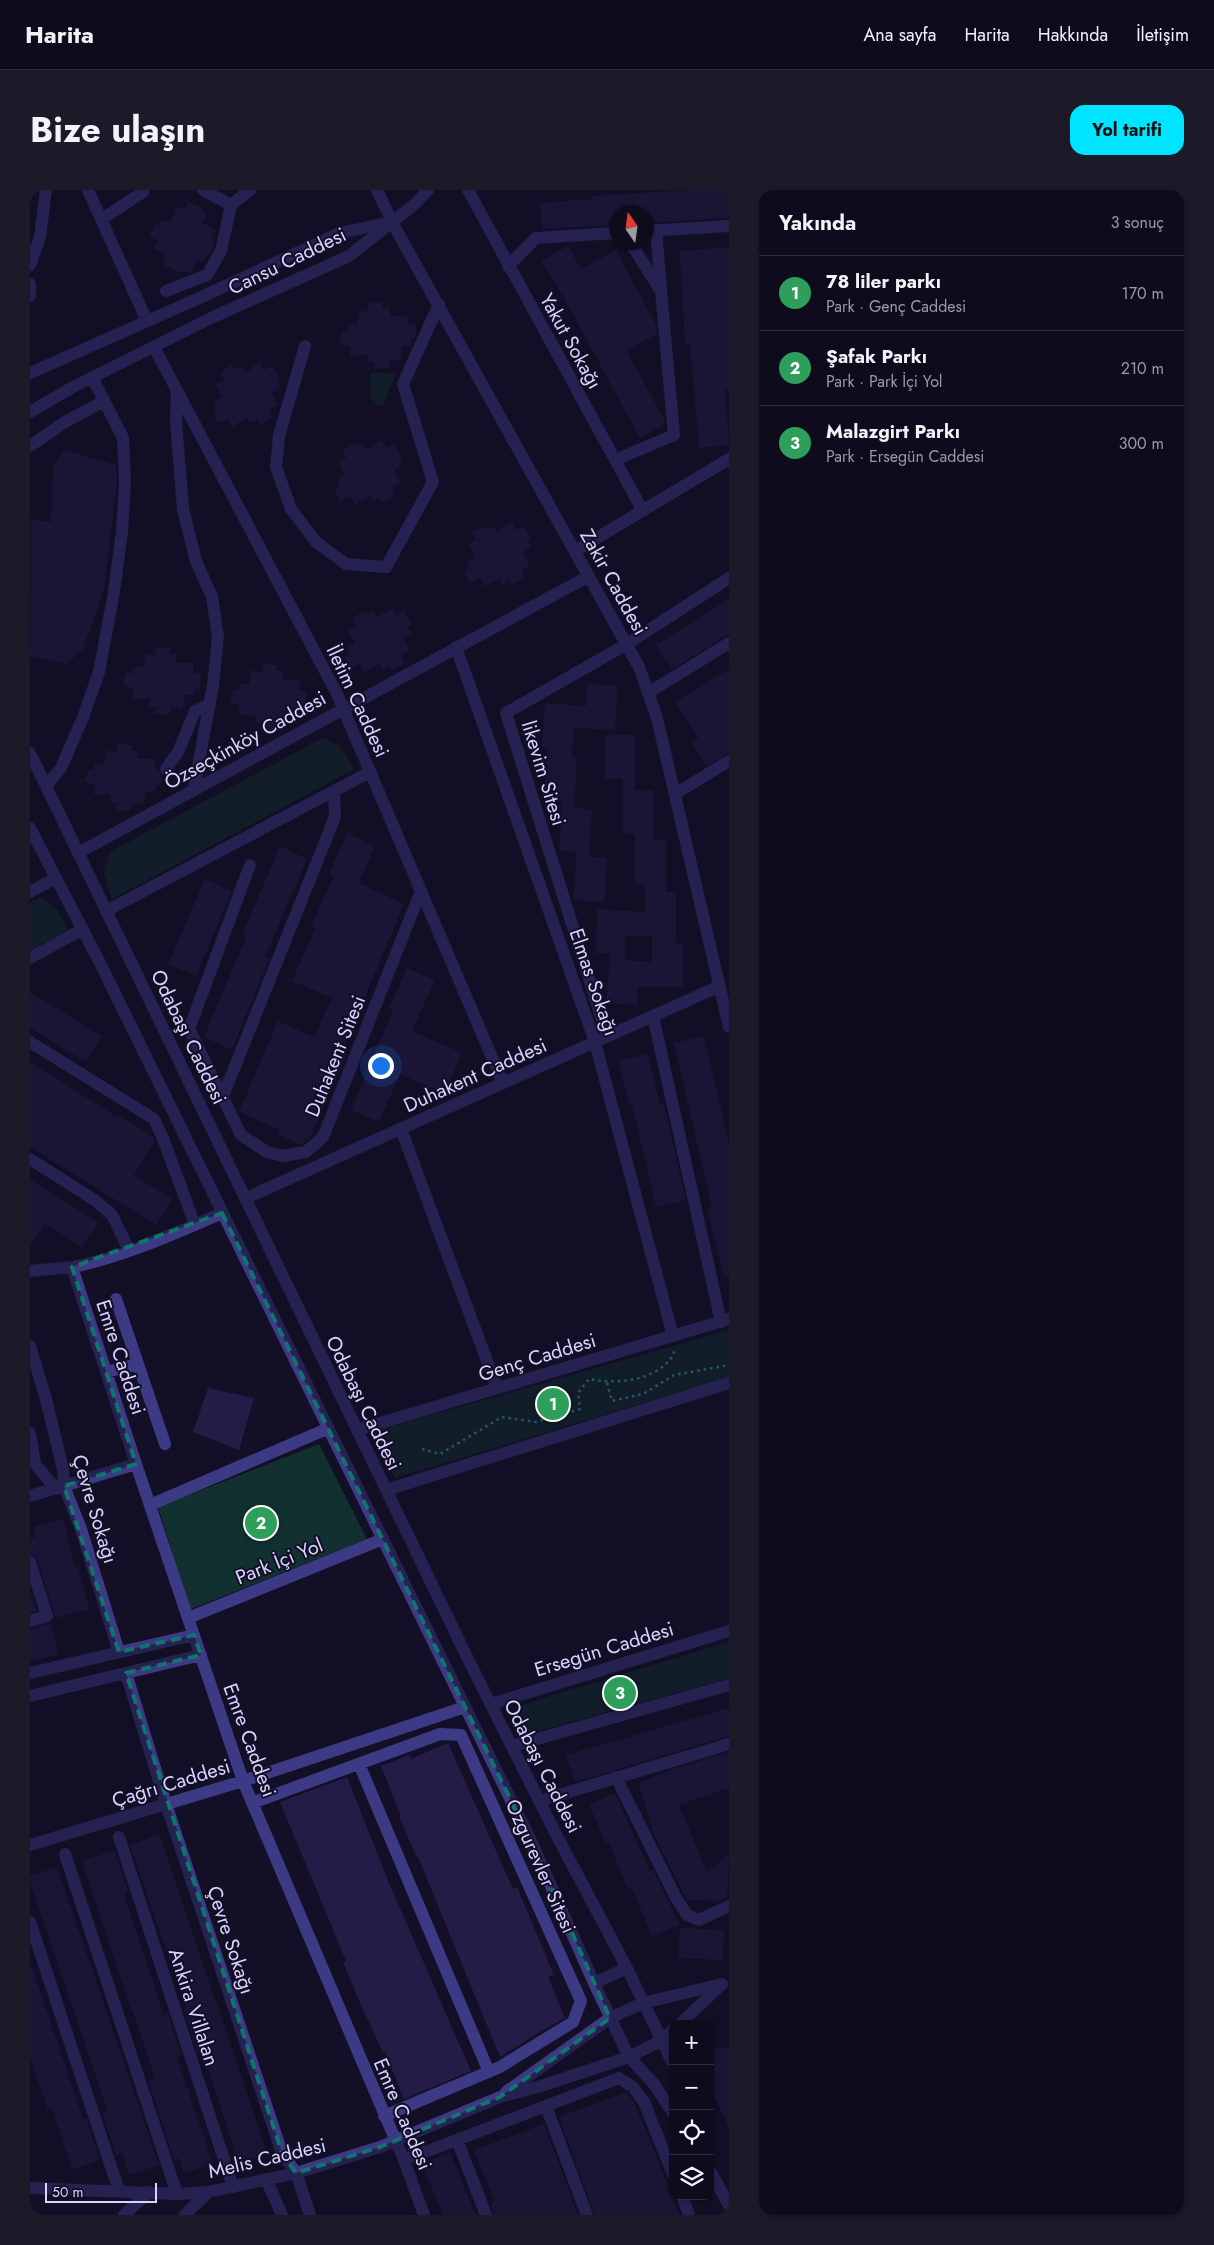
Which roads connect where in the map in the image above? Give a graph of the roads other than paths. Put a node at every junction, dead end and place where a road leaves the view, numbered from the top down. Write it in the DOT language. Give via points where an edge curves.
graph roads {
  1 [pos="46,190"];
  2 [pos="88,190"];
  3 [pos="203,190"];
  4 [pos="250,190"];
  5 [pos="376,190"];
  6 [pos="428,190"];
  7 [pos="468,190"];
  8 [pos="144,191"];
  9 [pos="231,205"];
  10 [pos="102,219"];
  11 [pos="392,222"];
  12 [pos="729,226"];
  13 [pos="654,231"];
  14 [pos="609,233"];
  15 [pos="654,249"];
  16 [pos="635,250"];
  17 [pos="30,265"];
  18 [pos="508,266"];
  19 [pos="30,284"];
  20 [pos="166,291"];
  21 [pos="661,291"];
  22 [pos="30,296"];
  23 [pos="438,304"];
  24 [pos="146,321"];
  25 [pos="305,346"];
  26 [pos="154,347"];
  27 [pos="30,374"];
  28 [pos="92,377"];
  29 [pos="177,390"];
  30 [pos="104,401"];
  31 [pos="30,412"];
  32 [pos="30,446"];
  33 [pos="729,459"];
  34 [pos="615,460"];
  35 [pos="643,510"];
  36 [pos="575,551"];
  37 [pos="589,576"];
  38 [pos="729,578"];
  39 [pos="729,643"];
  40 [pos="627,644"];
  41 [pos="456,647"];
  42 [pos="648,693"];
  43 [pos="210,704"];
  44 [pos="343,708"];
  45 [pos="30,753"];
  46 [pos="729,761"];
  47 [pos="166,769"];
  48 [pos="370,772"];
  49 [pos="46,786"];
  50 [pos="194,789"];
  51 [pos="334,791"];
  52 [pos="675,794"];
  53 [pos="30,828"];
  54 [pos="78,853"];
  55 [pos="250,865"];
  56 [pos="56,878"];
  57 [pos="421,891"];
  58 [pos="30,892"];
  59 [pos="106,911"];
  60 [pos="83,929"];
  61 [pos="30,958"];
  62 [pos="720,986"];
  63 [pos="653,1016"];
  64 [pos="729,1027"];
  65 [pos="607,1036"];
  66 [pos="30,1042"];
  67 [pos="595,1042"];
  68 [pos="503,1083"];
  69 [pos="223,1096"];
  70 [pos="401,1129"];
  71 [pos="30,1159"];
  72 [pos="246,1198"];
  73 [pos="222,1213"];
  74 [pos="195,1225"];
  75 [pos="129,1250"];
  76 [pos="72,1267"];
  77 [pos="30,1270"];
  78 [pos="116,1300"];
  79 [pos="725,1320"];
  80 [pos="679,1334"];
  81 [pos="30,1346"];
  82 [pos="138,1364"];
  83 [pos="106,1372"];
  84 [pos="729,1383"];
  85 [pos="497,1388"];
  86 [pos="329,1428"];
  87 [pos="357,1430"];
  88 [pos="30,1433"];
  89 [pos="165,1444"];
  90 [pos="31,1447"];
  91 [pos="136,1464"];
  92 [pos="60,1487"];
  93 [pos="386,1490"];
  94 [pos="30,1496"];
  95 [pos="150,1505"];
  96 [pos="383,1540"];
  97 [pos="30,1565"];
  98 [pos="188,1618"];
  99 [pos="30,1620"];
  100 [pos="729,1631"];
  101 [pos="194,1635"];
  102 [pos="119,1652"];
  103 [pos="201,1655"];
  104 [pos="30,1673"];
  105 [pos="126,1673"];
  106 [pos="729,1685"];
  107 [pos="30,1696"];
  108 [pos="491,1704"];
  109 [pos="465,1707"];
  110 [pos="729,1744"];
  111 [pos="512,1746"];
  112 [pos="359,1764"];
  113 [pos="616,1777"];
  114 [pos="243,1781"];
  115 [pos="539,1801"];
  116 [pos="252,1803"];
  117 [pos="166,1804"];
  118 [pos="119,1837"];
  119 [pos="30,1845"];
  120 [pos="65,1854"];
  121 [pos="729,1906"];
  122 [pos="30,1922"];
  123 [pos="627,1968"];
  124 [pos="725,1982"];
  125 [pos="594,1983"];
  126 [pos="644,2003"];
  127 [pos="610,2018"];
  128 [pos="684,2020"];
  129 [pos="669,2034"];
  130 [pos="662,2040"];
  131 [pos="669,2055"];
  132 [pos="629,2057"];
  133 [pos="490,2072"];
  134 [pos="500,2097"];
  135 [pos="546,2106"];
  136 [pos="671,2110"];
  137 [pos="384,2116"];
  138 [pos="457,2140"];
  139 [pos="395,2142"];
  140 [pos="404,2160"];
  141 [pos="669,2164"];
  142 [pos="296,2173"];
  143 [pos="714,2178"];
  144 [pos="266,2179"];
  145 [pos="233,2187"];
  146 [pos="30,2188"];
  147 [pos="119,2191"];
  148 [pos="149,2192"];
  149 [pos="208,2192"];
  150 [pos="177,2194"];
  151 [pos="683,2200"];
  152 [pos="729,2205"];
  153 [pos="124,2215"];
  154 [pos="185,2215"];
  155 [pos="282,2215"];
  156 [pos="310,2215"];
  157 [pos="424,2215"];
  158 [pos="486,2215"];
  159 [pos="586,2215"];
  160 [pos="689,2215"];
  1 -- 17 [label="street" via="40,237"];
  2 -- 10 [label="street"];
  3 -- 9 [label="street"];
  4 -- 9 [label="street"];
  5 -- 11 [label="street, Zakir Caddesi"];
  6 -- 11 [label="street"];
  7 -- 18 [label="street, Yakut Sokağı"];
  8 -- 10 [label="street"];
  9 -- 20 [label="street" via="221,251 207,275"];
  10 -- 24 [label="street"];
  11 -- 23 [label="street, Zakir Caddesi"];
  11 -- 24 [label="street, Cansu Caddesi" via="340,232"];
  11 -- 26 [label="street, Cansu Caddesi" via="349,256"];
  12 -- 13 [label="street"];
  14 -- 18 [label="street" via="536,238"];
  15 -- 21 [label="street"];
  16 -- 21 [label="street"];
  18 -- 34 [label="street, Yakut Sokağı"];
  19 -- 22 [label="street"];
  21 -- 34 [label="street" via="674,435"];
  23 -- 25 [label="street" via="403,384 433,482 386,567 346,564 316,542 291,509 276,467 279,436"];
  23 -- 36 [label="street, Zakir Caddesi"];
  24 -- 27 [label="street, Cansu Caddesi"];
  26 -- 28 [label="street, Cansu Caddesi"];
  26 -- 29 [label="street, İletim Caddesi"];
  28 -- 30 [label="street"];
  28 -- 31 [label="street, Cansu Caddesi"];
  29 -- 43 [label="street" via="176,422 183,509 196,561 212,597 218,637"];
  29 -- 44 [label="street, İletim Caddesi"];
  30 -- 32 [label="street"];
  30 -- 49 [label="street" via="123,438 125,482 114,592 99,672 61,768"];
  33 -- 35 [label="street"];
  34 -- 35 [label="street, Yakut Sokağı"];
  35 -- 36 [label="street"];
  36 -- 37 [label="street, Zakir Caddesi"];
  37 -- 40 [label="street, Zakir Caddesi"];
  37 -- 41 [label="street, Özseçkinköy Caddesi"];
  38 -- 40 [label="street, likevim Sitesi"];
  39 -- 42 [label="street"];
  40 -- 42 [label="street, Zakir Caddesi"];
  40 -- 65 [label="street, likevim Sitesi" via="506,713"];
  41 -- 44 [label="street, Özseçkinköy Caddesi"];
  41 -- 67 [label="street, Elmas Sokağı"];
  42 -- 52 [label="street, Zakir Caddesi" via="658,718"];
  43 -- 47 [label="street" via="196,711 178,752"];
  43 -- 50 [label="street"];
  44 -- 48 [label="street, İletim Caddesi"];
  44 -- 50 [label="street, Özseçkinköy Caddesi"];
  45 -- 49 [label="street, Odabaşı Caddesi"];
  46 -- 52 [label="street"];
  48 -- 51 [label="street"];
  48 -- 57 [label="street, İletim Caddesi"];
  49 -- 54 [label="street, Odabaşı Caddesi"];
  50 -- 54 [label="street, Özseçkinköy Caddesi"];
  51 -- 59 [label="street"];
  51 -- 69 [label="street" via="335,817"];
  52 -- 62 [label="street, Zakir Caddesi"];
  53 -- 56 [label="street"];
  54 -- 59 [label="street, Odabaşı Caddesi"];
  55 -- 69 [label="street, Duhakent Sitesi" via="189,1029"];
  56 -- 58 [label="street"];
  56 -- 60 [label="street"];
  57 -- 68 [label="street, İletim Caddesi"];
  57 -- 69 [label="street, Duhakent Sitesi" via="323,1137 306,1152 284,1156 267,1152 241,1135"];
  59 -- 72 [label="street, Odabaşı Caddesi"];
  60 -- 61 [label="street"];
  60 -- 73 [label="street"];
  62 -- 63 [label="street, Duhakent Caddesi"];
  62 -- 64 [label="street, Zakir Caddesi"];
  63 -- 65 [label="street, Duhakent Caddesi"];
  63 -- 79 [label="street"];
  65 -- 67 [label="street, Duhakent Caddesi"];
  66 -- 74 [label="street" via="154,1119"];
  67 -- 68 [label="street, Duhakent Caddesi"];
  67 -- 80 [label="street, Elmas Sokağı"];
  68 -- 70 [label="street, Duhakent Caddesi"];
  70 -- 72 [label="street, Duhakent Caddesi"];
  70 -- 85 [label="street"];
  71 -- 75 [label="street" via="96,1201 112,1215"];
  72 -- 87 [label="street, Odabaşı Caddesi"];
  73 -- 74 [label="street"];
  73 -- 86 [label="street"];
  74 -- 75 [label="street"];
  75 -- 76 [label="street"];
  76 -- 77 [label="street"];
  76 -- 83 [label="street, Emre Caddesi"];
  78 -- 82 [label="street"];
  79 -- 80 [label="street, Genç Caddesi"];
  80 -- 85 [label="street, Genç Caddesi"];
  81 -- 92 [label="street, Çevre Sokağı" via="63,1469"];
  82 -- 83 [label="street"];
  82 -- 89 [label="street"];
  83 -- 91 [label="street, Emre Caddesi"];
  84 -- 93 [label="street"];
  85 -- 87 [label="street, Genç Caddesi"];
  86 -- 95 [label="street"];
  86 -- 96 [label="street"];
  87 -- 93 [label="street, Odabaşı Caddesi"];
  88 -- 90 [label="street"];
  90 -- 92 [label="street" via="35,1464"];
  91 -- 92 [label="street"];
  91 -- 95 [label="street, Emre Caddesi"];
  92 -- 94 [label="street"];
  92 -- 102 [label="street, Çevre Sokağı" via="81,1529"];
  93 -- 108 [label="street, Odabaşı Caddesi"];
  95 -- 98 [label="street, Emre Caddesi"];
  96 -- 98 [label="street, Park İçi Yol"];
  96 -- 109 [label="street"];
  97 -- 99 [label="street" via="47,1616"];
  98 -- 101 [label="street, Emre Caddesi"];
  100 -- 108 [label="street, Ersegün Caddesi"];
  101 -- 102 [label="street"];
  101 -- 103 [label="street, Emre Caddesi"];
  102 -- 104 [label="street"];
  103 -- 105 [label="street"];
  103 -- 114 [label="street, Emre Caddesi"];
  105 -- 107 [label="street"];
  105 -- 117 [label="street, Çevre Sokağı"];
  106 -- 111 [label="street"];
  108 -- 111 [label="street, Odabaşı Caddesi"];
  109 -- 114 [label="street, Çağrı Caddesi"];
  109 -- 125 [label="street" via="531,1840"];
  110 -- 113 [label="street"];
  111 -- 115 [label="street, Odabaşı Caddesi"];
  112 -- 116 [label="street, Ozgurevler Sitesi"];
  112 -- 133 [label="street"];
  112 -- 133 [label="street, Ozgurevler Sitesi" via="440,1734 461,1735 581,2001 573,2022"];
  113 -- 115 [label="street"];
  113 -- 121 [label="street" via="687,1915 699,1920"];
  114 -- 116 [label="street, Emre Caddesi"];
  114 -- 117 [label="street, Çağrı Caddesi"];
  115 -- 123 [label="street, Odabaşı Caddesi"];
  116 -- 137 [label="street, Emre Caddesi"];
  117 -- 119 [label="street, Çağrı Caddesi"];
  117 -- 142 [label="street, Çevre Sokağı" via="282,2153"];
  118 -- 145 [label="street, Ankira Villalan"];
  120 -- 150 [label="street"];
  122 -- 147 [label="street"];
  123 -- 125 [label="street"];
  123 -- 126 [label="street, Odabaşı Caddesi"];
  124 -- 126 [label="street"];
  124 -- 128 [label="street"];
  125 -- 127 [label="street"];
  126 -- 127 [label="street, Melis Caddesi"];
  126 -- 130 [label="street, Odabaşı Caddesi"];
  127 -- 132 [label="street"];
  127 -- 134 [label="street, Melis Caddesi"];
  129 -- 130 [label="street, Melis Caddesi"];
  130 -- 131 [label="street, Odabaşı Caddesi"];
  130 -- 132 [label="street, Melis Caddesi"];
  132 -- 134 [label="street, Melis Caddesi"];
  132 -- 136 [label="street" via="654,2084"];
  133 -- 137 [label="street, Ozgurevler Sitesi"];
  134 -- 139 [label="street, Melis Caddesi"];
  135 -- 138 [label="street"];
  135 -- 141 [label="street" via="620,2078 633,2087 644,2102"];
  135 -- 159 [label="street"];
  137 -- 139 [label="street, Emre Caddesi"];
  138 -- 140 [label="street"];
  138 -- 158 [label="street"];
  139 -- 140 [label="street, Emre Caddesi"];
  139 -- 142 [label="street, Melis Caddesi"];
  140 -- 157 [label="street, Emre Caddesi"];
  142 -- 144 [label="street, Melis Caddesi"];
  142 -- 156 [label="street, Çevre Sokağı"];
  143 -- 152 [label="street"];
  144 -- 145 [label="street, Melis Caddesi"];
  144 -- 155 [label="street"];
  145 -- 149 [label="street, Melis Caddesi"];
  146 -- 147 [label="street, Melis Caddesi"];
  147 -- 148 [label="street, Melis Caddesi"];
  148 -- 150 [label="street, Melis Caddesi"];
  148 -- 153 [label="street"];
  149 -- 150 [label="street, Melis Caddesi"];
  149 -- 154 [label="street"];
  151 -- 160 [label="street"];
}
